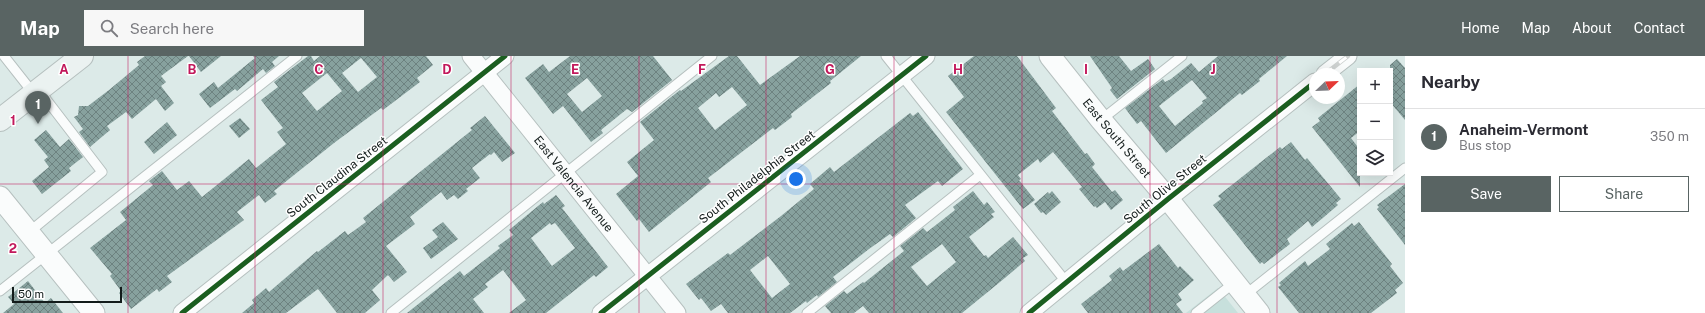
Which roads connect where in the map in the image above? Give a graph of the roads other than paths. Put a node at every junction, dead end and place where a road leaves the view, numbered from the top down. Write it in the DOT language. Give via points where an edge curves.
graph roads {
  1 [pos="4,56"];
  2 [pos="82,56"];
  3 [pos="297,56"];
  4 [pos="471,56"];
  5 [pos="505,56"];
  6 [pos="712,56"];
  7 [pos="886,56"];
  8 [pos="926,56"];
  9 [pos="1050,56"];
  10 [pos="1182,56"];
  11 [pos="1348,56"];
  12 [pos="1333,68"];
  13 [pos="484,73"];
  14 [pos="902,75"];
  15 [pos="1309,87"];
  16 [pos="36,92"];
  17 [pos="0,120"];
  18 [pos="1101,120"];
  19 [pos="1405,168"];
  20 [pos="565,174"];
  21 [pos="980,175"];
  22 [pos="0,197"];
  23 [pos="1168,199"];
  24 [pos="28,233"];
  25 [pos="45,255"];
  26 [pos="647,276"];
  27 [pos="1067,283"];
  28 [pos="1240,289"];
  29 [pos="0,291"];
  30 [pos="94,313"];
  31 [pos="182,313"];
  32 [pos="391,313"];
  33 [pos="601,313"];
  34 [pos="677,313"];
  35 [pos="808,313"];
  36 [pos="1029,313"];
  37 [pos="1196,313"];
  38 [pos="1259,313"];
  1 -- 16 [label="lane"];
  2 -- 16 [label="main road"];
  3 -- 25 [label="lane"];
  4 -- 13 [label="street, East Valencia Avenue"];
  5 -- 13 [label="street, South Claudina Street"];
  6 -- 20 [label="lane"];
  7 -- 14 [label="lane"];
  8 -- 14 [label="street, South Philadelphia Street"];
  9 -- 18 [label="street, East South Street"];
  10 -- 18 [label="lane"];
  11 -- 12 [label="street"];
  13 -- 20 [label="street, East Valencia Avenue"];
  13 -- 31 [label="street, South Claudina Street"];
  14 -- 21 [label="lane"];
  14 -- 26 [label="street, South Philadelphia Street"];
  15 -- 23 [label="street, South Olive Street"];
  16 -- 17 [label="main road"];
  16 -- 24 [label="lane" via="102,172"];
  18 -- 23 [label="street, East South Street"];
  19 -- 28 [label="lane"];
  20 -- 26 [label="street, East Valencia Avenue"];
  20 -- 32 [label="lane"];
  21 -- 27 [label="lane"];
  21 -- 35 [label="lane"];
  22 -- 24 [label="street"];
  23 -- 27 [label="street, South Olive Street"];
  23 -- 28 [label="street, East South Street"];
  24 -- 25 [label="street"];
  25 -- 29 [label="lane"];
  25 -- 30 [label="street"];
  26 -- 33 [label="street, South Philadelphia Street"];
  26 -- 34 [label="street, East Valencia Avenue"];
  27 -- 36 [label="street, South Olive Street"];
  28 -- 37 [label="lane"];
  28 -- 38 [label="street, East South Street"];
}
